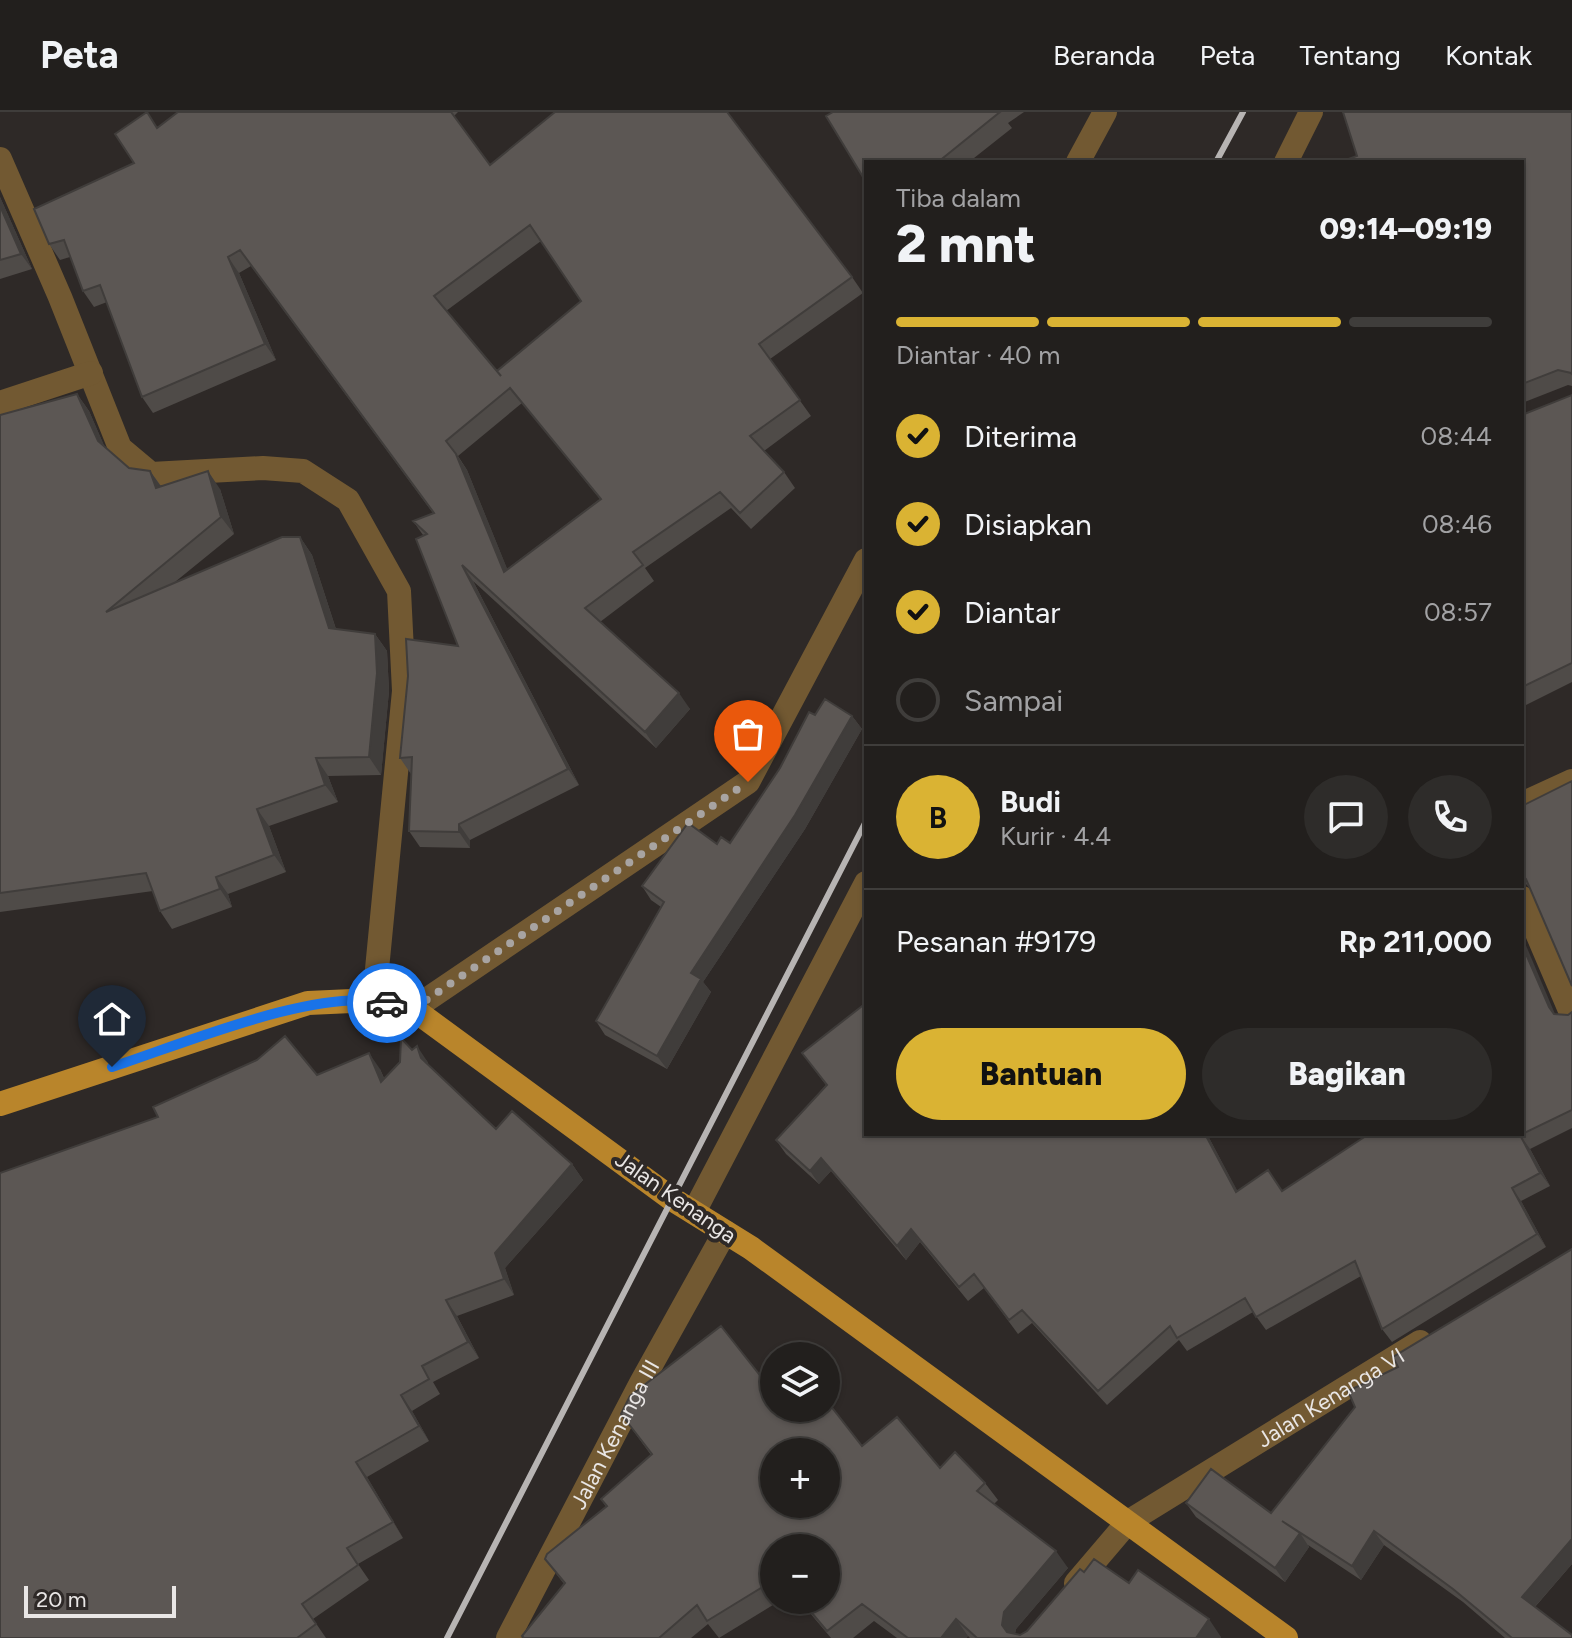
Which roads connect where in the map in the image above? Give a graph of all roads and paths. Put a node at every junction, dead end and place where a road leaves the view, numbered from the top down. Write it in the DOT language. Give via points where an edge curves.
graph roads {
  1 [pos="1105,112"];
  2 [pos="1311,112"];
  3 [pos="0,159"];
  4 [pos="1079,160"];
  5 [pos="1287,160"];
  6 [pos="91,373"];
  7 [pos="0,403"];
  8 [pos="864,564"];
  9 [pos="1572,781"];
  10 [pos="1524,803"];
  11 [pos="864,887"];
  12 [pos="1524,903"];
  13 [pos="374,1000"];
  14 [pos="413,1009"];
  15 [pos="1572,1015"];
  16 [pos="0,1104"];
  17 [pos="694,1212"];
  18 [pos="725,1232"];
  19 [pos="1438,1331"];
  20 [pos="1128,1522"];
  21 [pos="1058,1603"];
  22 [pos="508,1638"];
  23 [pos="1286,1638"];
  1 -- 4 [label="street"];
  2 -- 5 [label="street"];
  3 -- 6 [label="street"];
  6 -- 7 [label="street"];
  6 -- 13 [label="street" via="120,448 151,474 303,471 348,500 399,591 404,691"];
  8 -- 14 [label="street" via="748,782"];
  9 -- 10 [label="street"];
  11 -- 17 [label="street"];
  12 -- 15 [label="street"];
  13 -- 14 [label="main road, Jalan Kenanga"];
  13 -- 16 [label="main road, Jalan Kenanga" via="308,1003"];
  14 -- 17 [label="main road, Jalan Kenanga"];
  17 -- 18 [label="main road, Jalan Kenanga"];
  18 -- 20 [label="main road, Jalan Kenanga"];
  18 -- 22 [label="street, Jalan Kenanga III"];
  19 -- 20 [label="street, Jalan Kenanga VI"];
  20 -- 21 [label="street, Jalan Kenanga VI"];
  20 -- 23 [label="main road, Jalan Kenanga"];
}
